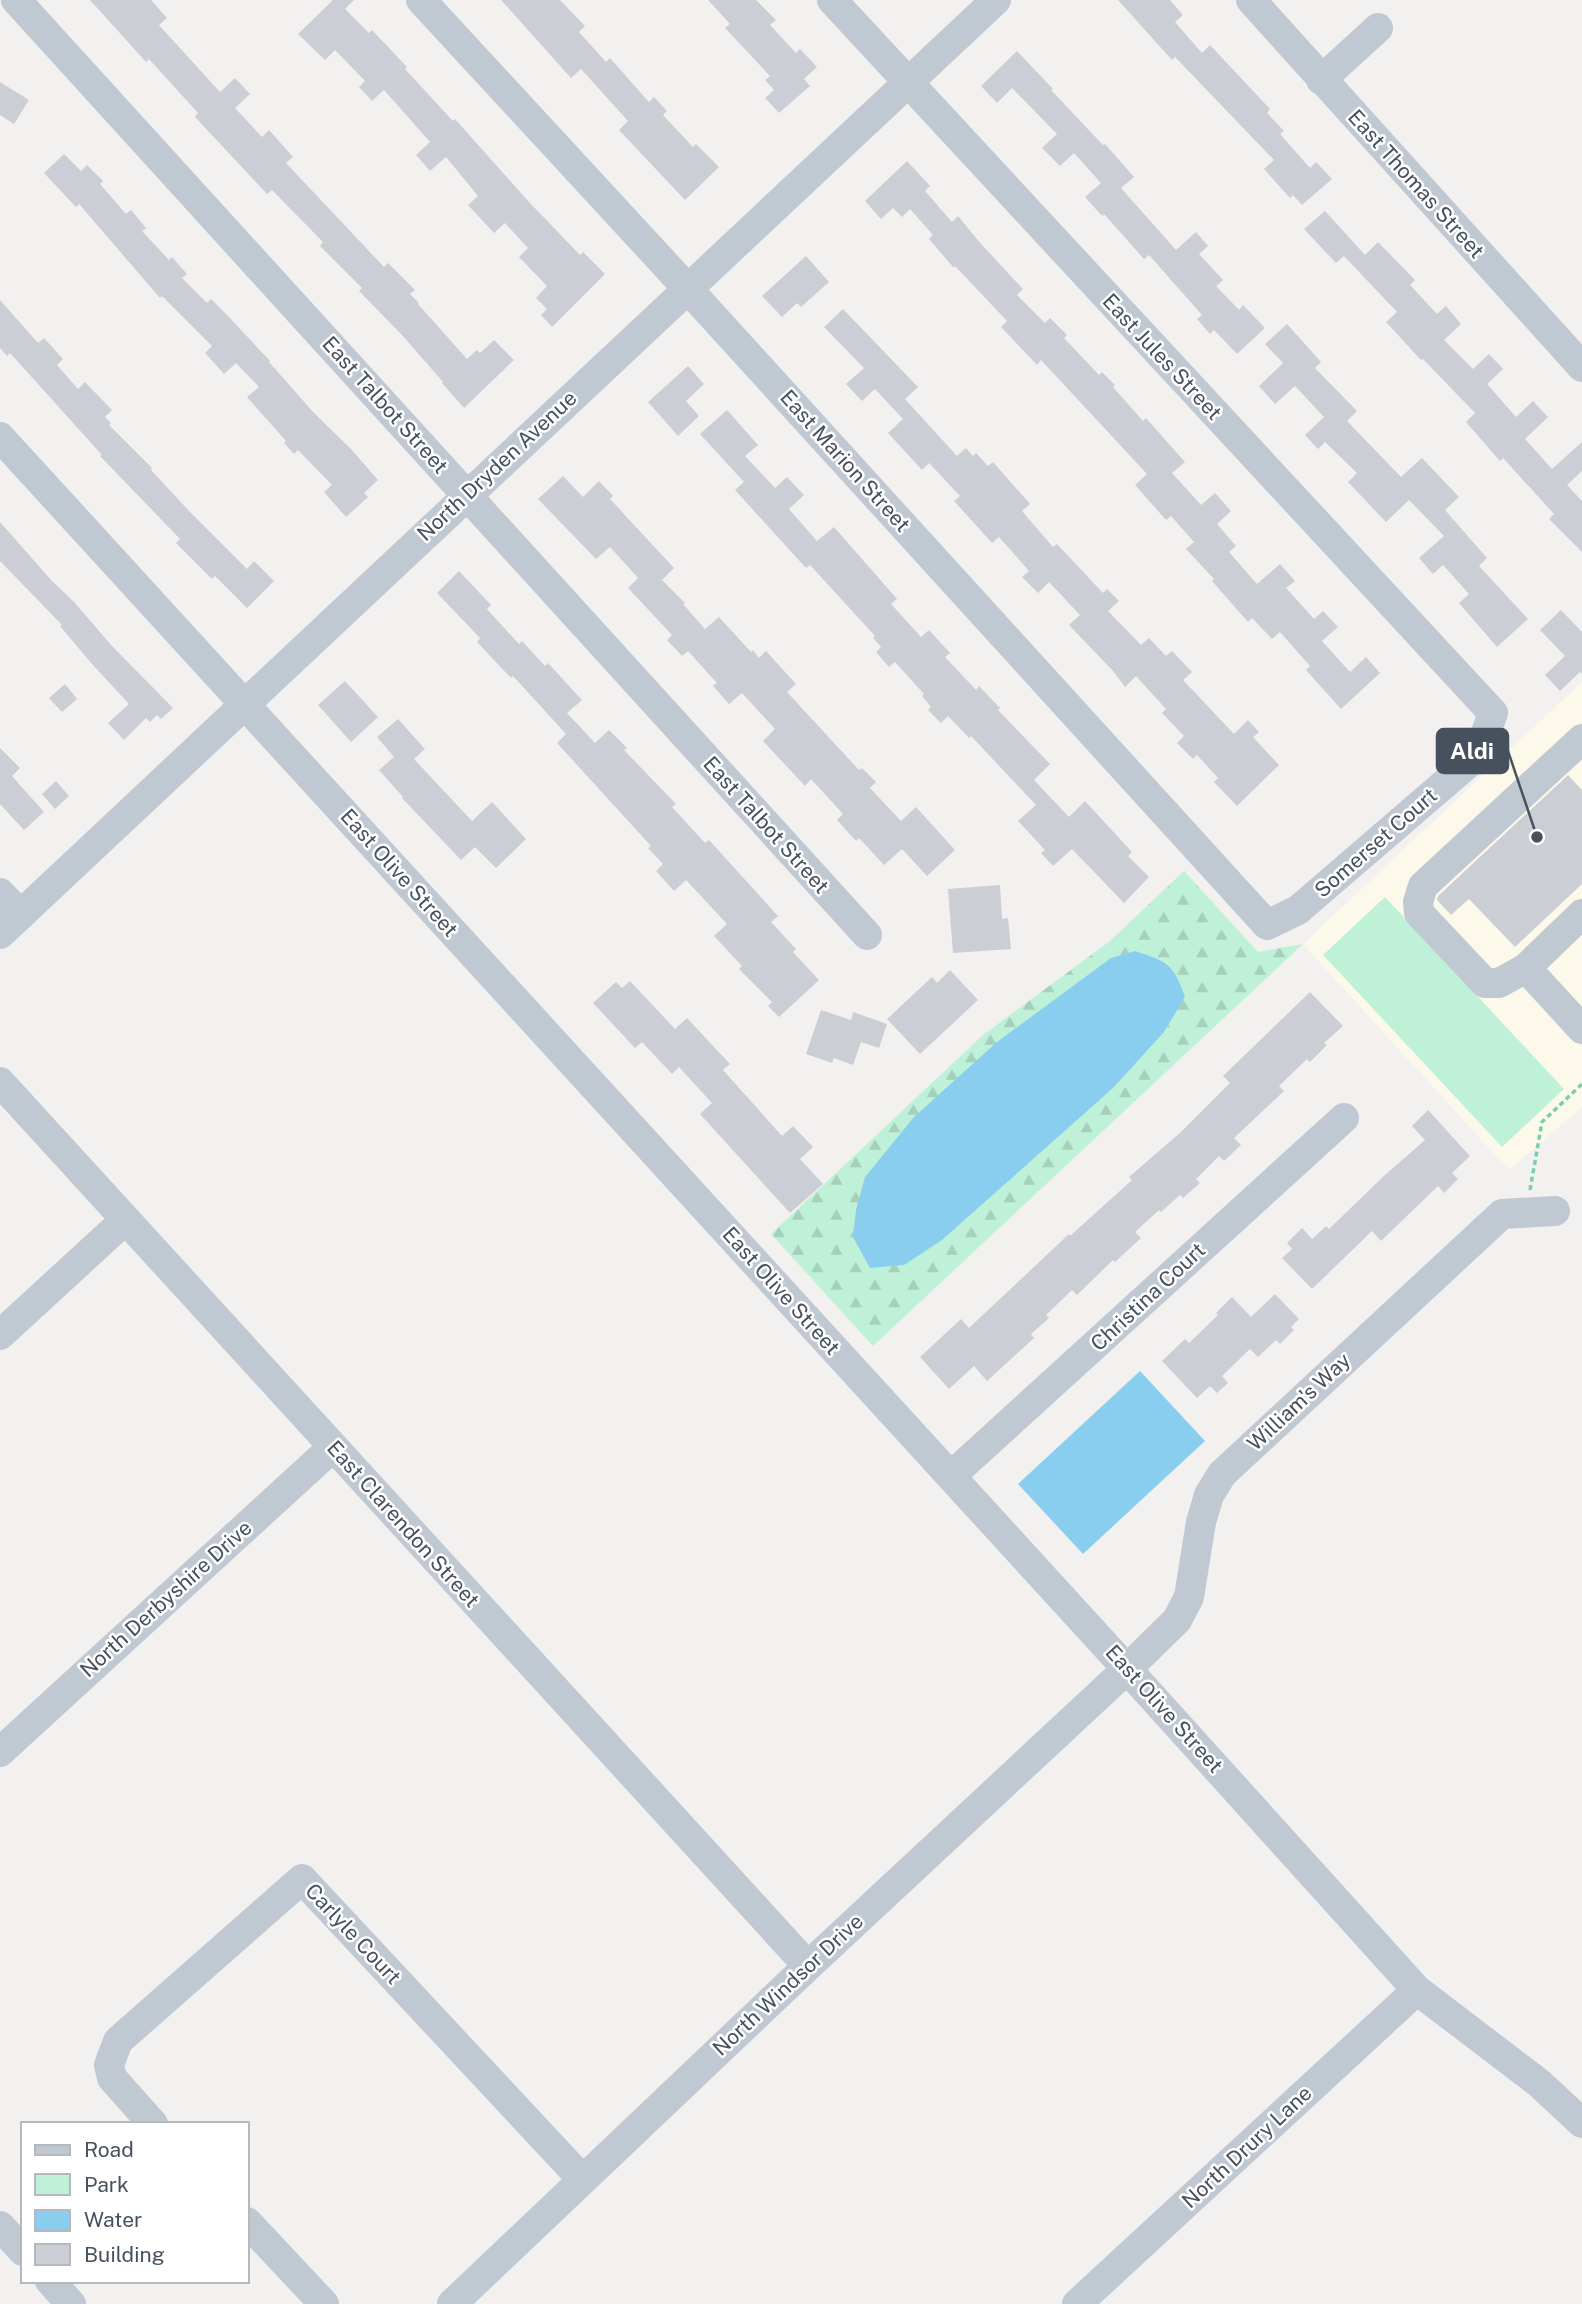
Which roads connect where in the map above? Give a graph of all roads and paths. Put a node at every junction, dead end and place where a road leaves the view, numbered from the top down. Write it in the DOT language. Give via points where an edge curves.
graph roads {
  1 [pos="16,0"];
  2 [pos="421,0"];
  3 [pos="832,0"];
  4 [pos="996,0"];
  5 [pos="1251,0"];
  6 [pos="1378,28"];
  7 [pos="1321,80"];
  8 [pos="909,84"];
  9 [pos="687,288"];
  10 [pos="1582,367"];
  11 [pos="0,437"];
  12 [pos="467,495"];
  13 [pos="244,704"];
  14 [pos="1493,713"];
  15 [pos="1582,740"];
  16 [pos="0,892"];
  17 [pos="1582,914"];
  18 [pos="10,925"];
  19 [pos="1267,925"];
  20 [pos="867,935"];
  21 [pos="1526,968"];
  22 [pos="1582,1029"];
  23 [pos="0,1082"];
  24 [pos="1582,1084"];
  25 [pos="1344,1118"];
  26 [pos="1541,1212"];
  27 [pos="125,1220"];
  28 [pos="0,1335"];
  29 [pos="333,1447"];
  30 [pos="951,1476"];
  31 [pos="1127,1669"];
  32 [pos="0,1752"];
  33 [pos="807,1966"];
  34 [pos="1418,1990"];
  35 [pos="151,2122"];
  36 [pos="1582,2123"];
  37 [pos="582,2179"];
  38 [pos="248,2223"];
  39 [pos="0,2226"];
  40 [pos="21,2249"];
  41 [pos="52,2283"];
  42 [pos="71,2304"];
  43 [pos="324,2304"];
  44 [pos="452,2304"];
  45 [pos="1077,2304"];
  1 -- 12 [label="street, East Talbot Street"];
  2 -- 9 [label="street, East Marion Street"];
  3 -- 8 [label="street, East Jules Street"];
  4 -- 8 [label="street, North Dryden Avenue"];
  5 -- 7 [label="street, East Thomas Street"];
  6 -- 7 [label="street"];
  7 -- 10 [label="street, East Thomas Street"];
  8 -- 9 [label="street, North Dryden Avenue"];
  8 -- 14 [label="street, East Jules Street"];
  9 -- 12 [label="street, North Dryden Avenue"];
  9 -- 19 [label="street, East Marion Street"];
  11 -- 13 [label="street, East Olive Street"];
  12 -- 13 [label="street, North Dryden Avenue"];
  12 -- 20 [label="street, East Talbot Street"];
  13 -- 18 [label="street, North Dryden Avenue"];
  13 -- 30 [label="street, East Olive Street"];
  14 -- 19 [label="street, Somerset Court" via="1478,755 1298,910"];
  15 -- 21 [label="street" via="1423,886 1418,902 1419,913 1485,983 1499,984"];
  16 -- 18 [label="street"];
  17 -- 21 [label="street"];
  21 -- 22 [label="street"];
  23 -- 27 [label="street, East Clarendon Street"];
  24 -- 26 [label="path" via="1542,1122"];
  25 -- 30 [label="street, Christina Court"];
  26 -- 31 [label="street, William's Way" via="1502,1214 1222,1474 1201,1522 1189,1597 1177,1620"];
  27 -- 28 [label="street"];
  27 -- 29 [label="street, East Clarendon Street"];
  29 -- 32 [label="street, North Derbyshire Drive"];
  29 -- 33 [label="street, East Clarendon Street"];
  30 -- 31 [label="street, East Olive Street"];
  31 -- 33 [label="street, North Windsor Drive"];
  31 -- 34 [label="street, East Olive Street"];
  33 -- 37 [label="street, North Windsor Drive"];
  34 -- 36 [label="street, East Olive Street"];
  34 -- 45 [label="street, North Drury Lane"];
  35 -- 37 [label="street, Carlyle Court" via="112,2078 109,2065 118,2041 302,1879"];
  37 -- 44 [label="street, North Windsor Drive"];
  38 -- 43 [label="street"];
  39 -- 40 [label="street"];
  41 -- 42 [label="street"];
}
